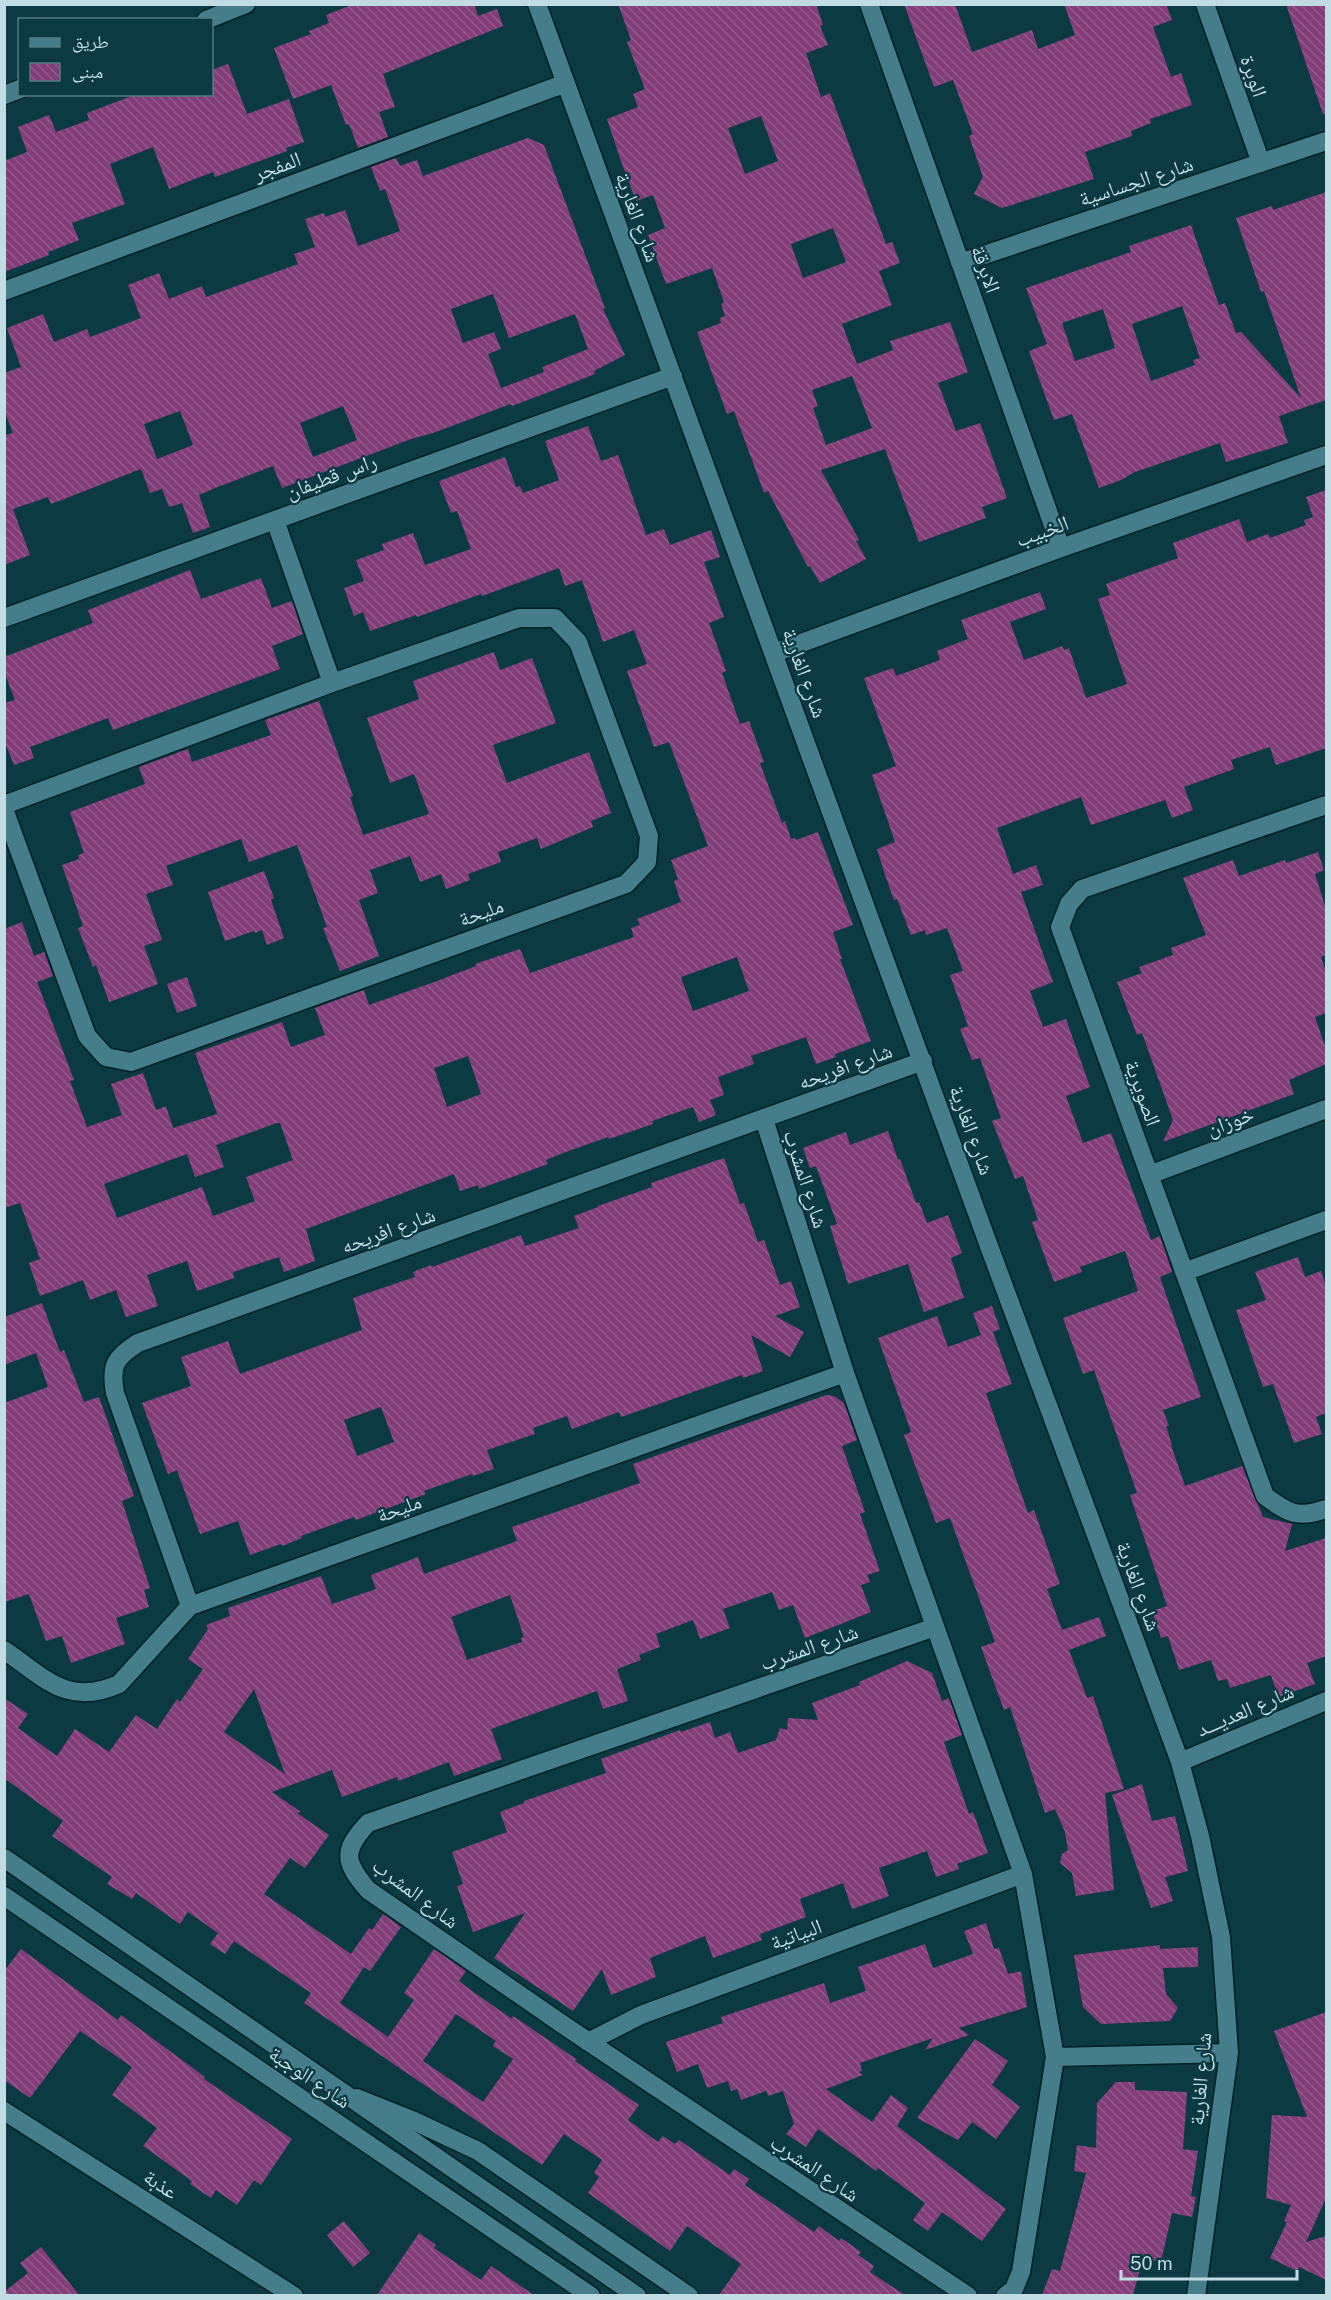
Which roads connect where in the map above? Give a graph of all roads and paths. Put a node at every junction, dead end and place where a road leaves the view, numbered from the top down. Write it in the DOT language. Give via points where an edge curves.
graph roads {
  1 [pos="246,4"];
  2 [pos="537,4"];
  3 [pos="869,4"];
  4 [pos="1205,4"];
  5 [pos="211,18"];
  6 [pos="566,83"];
  7 [pos="1326,141"];
  8 [pos="1261,163"];
  9 [pos="960,263"];
  10 [pos="4,291"];
  11 [pos="673,376"];
  12 [pos="1326,455"];
  13 [pos="275,520"];
  14 [pos="1061,548"];
  15 [pos="4,618"];
  16 [pos="774,653"];
  17 [pos="332,683"];
  18 [pos="1326,805"];
  19 [pos="4,807"];
  20 [pos="923,1061"];
  21 [pos="1326,1108"];
  22 [pos="764,1119"];
  23 [pos="1149,1175"];
  24 [pos="1326,1220"];
  25 [pos="1184,1272"];
  26 [pos="845,1373"];
  27 [pos="1326,1509"];
  28 [pos="190,1606"];
  29 [pos="935,1627"];
  30 [pos="4,1650"];
  31 [pos="1326,1701"];
  32 [pos="1180,1762"];
  33 [pos="4,1858"];
  34 [pos="1023,1874"];
  35 [pos="6,1898"];
  36 [pos="588,2042"];
  37 [pos="1229,2053"];
  38 [pos="1055,2058"];
  39 [pos="344,2093"];
  40 [pos="4,2111"];
  41 [pos="294,2295"];
  42 [pos="591,2295"];
  43 [pos="638,2295"];
  44 [pos="689,2295"];
  45 [pos="968,2295"];
  46 [pos="1005,2295"];
  47 [pos="1196,2295"];
  1 -- 5 [label="street"];
  2 -- 6 [label="street, شارع الغارية"];
  3 -- 9 [label="street, الابرقة"];
  4 -- 8 [label="street, الوبرة"];
  6 -- 10 [label="street, المفجر"];
  6 -- 11 [label="street, شارع الغارية"];
  7 -- 8 [label="street, شارع الجساسية"];
  8 -- 9 [label="street, شارع الجساسية"];
  9 -- 14 [label="street, الابرقة"];
  11 -- 13 [label="street, راس قطيفان"];
  11 -- 16 [label="street, شارع الغارية"];
  12 -- 14 [label="street, الخبيب"];
  13 -- 15 [label="street, راس قطيفان"];
  13 -- 17 [label="street"];
  14 -- 16 [label="street, الخبيب"];
  16 -- 20 [label="street, شارع الغارية"];
  17 -- 19 [label="street, مليحة"];
  17 -- 19 [label="street, مليحة" via="519,618 555,618 578,642 649,836 647,862 626,884 131,1062 106,1057 87,1036"];
  18 -- 23 [label="street, الصويرية" via="1082,889 1069,904 1060,927"];
  20 -- 22 [label="street, شارع افريحه"];
  20 -- 32 [label="street, شارع الغارية"];
  21 -- 23 [label="street, خوزان"];
  22 -- 26 [label="street, شارع المشرب"];
  22 -- 28 [label="street, شارع افريحه" via="149,1339 126,1351 116,1361 112,1376 115,1393"];
  23 -- 25 [label="street, الصويرية"];
  24 -- 25 [label="street"];
  25 -- 27 [label="street, الصويرية" via="1265,1496 1287,1513"];
  26 -- 28 [label="street, مليحة"];
  26 -- 29 [label="street, شارع المشرب"];
  28 -- 30 [label="street, مليحة" via="120,1684 105,1691 76,1694 62,1689"];
  29 -- 34 [label="street, شارع المشرب"];
  29 -- 36 [label="street, شارع المشرب" via="368,1823 354,1838 348,1856 354,1874 368,1890"];
  31 -- 32 [label="street, شارع العديـــد"];
  32 -- 37 [label="street, شارع الغارية" via="1221,1937"];
  33 -- 39 [label="street, شارع الوجبة"];
  34 -- 36 [label="street, البياتية" via="641,2015"];
  34 -- 38 [label="street, شارع المشرب"];
  35 -- 42 [label="street, شارع الوجبة"];
  36 -- 45 [label="street, شارع المشرب"];
  37 -- 38 [label="street"];
  37 -- 47 [label="street, شارع الغارية"];
  38 -- 46 [label="street, شارع المشرب" via="1021,2272 1014,2289"];
  39 -- 43 [label="street, شارع الوجبة"];
  39 -- 44 [label="street, شارع الوجبة" via="478,2151"];
  40 -- 41 [label="street, عذبة"];
}
